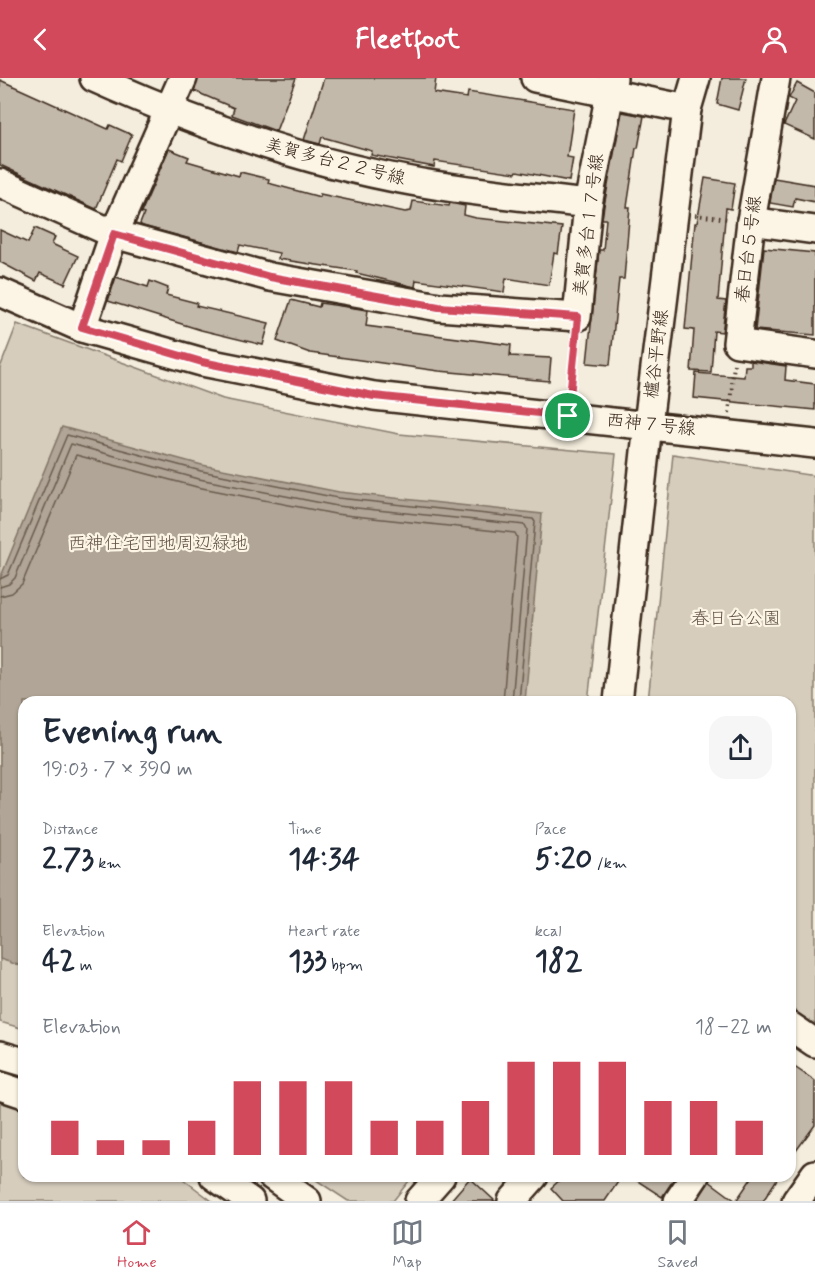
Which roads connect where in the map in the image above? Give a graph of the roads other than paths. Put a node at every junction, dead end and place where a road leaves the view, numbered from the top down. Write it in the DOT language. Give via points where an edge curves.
graph roads {
  1 [pos="94,78"];
  2 [pos="183,78"];
  3 [pos="535,78"];
  4 [pos="696,78"];
  5 [pos="776,78"];
  6 [pos="611,86"];
  7 [pos="687,109"];
  8 [pos="168,111"];
  9 [pos="0,183"];
  10 [pos="588,204"];
  11 [pos="751,221"];
  12 [pos="815,230"];
  13 [pos="114,234"];
  14 [pos="0,292"];
  15 [pos="82,327"];
  16 [pos="815,354"];
  17 [pos="648,424"];
  18 [pos="815,444"];
  19 [pos="619,696"];
  20 [pos="796,1030"];
  21 [pos="815,1043"];
  22 [pos="0,1055"];
  23 [pos="18,1060"];
  24 [pos="0,1086"];
  25 [pos="18,1092"];
  26 [pos="815,1174"];
  27 [pos="223,1182"];
  28 [pos="280,1182"];
  29 [pos="436,1182"];
  30 [pos="529,1182"];
  31 [pos="691,1182"];
  32 [pos="250,1201"];
  33 [pos="307,1201"];
  34 [pos="419,1201"];
  35 [pos="512,1201"];
  36 [pos="678,1201"];
  37 [pos="796,1201"];
  1 -- 8 [label="street, 美賀多台２２号線"];
  2 -- 8 [label="street"];
  3 -- 6 [label="street"];
  4 -- 7 [label="street, 櫨谷平野線"];
  5 -- 11 [label="street, 春日台５号線"];
  6 -- 7 [label="street"];
  6 -- 10 [label="street, 美賀多台１７号線"];
  7 -- 17 [label="street, 櫨谷平野線"];
  8 -- 10 [label="street, 美賀多台２２号線" via="282,151 411,182"];
  8 -- 13 [label="street"];
  9 -- 13 [label="street, 美賀多台１７号線"];
  10 -- 13 [label="street, 美賀多台１７号線" via="578,317 439,307 270,277"];
  11 -- 12 [label="street"];
  11 -- 16 [label="street, 春日台５号線" via="737,343"];
  13 -- 15 [label="street"];
  14 -- 15 [label="street, 西神７号線"];
  15 -- 17 [label="street, 西神７号線" via="202,362 374,396"];
  17 -- 18 [label="street, 西神７号線"];
  17 -- 19 [label="street, 櫨谷平野線"];
  20 -- 21 [label="street"];
  22 -- 23 [label="street"];
  24 -- 25 [label="street"];
  26 -- 37 [label="street"];
  27 -- 32 [label="street"];
  28 -- 33 [label="street"];
  29 -- 34 [label="street"];
  30 -- 35 [label="street"];
  31 -- 36 [label="street"];
}
